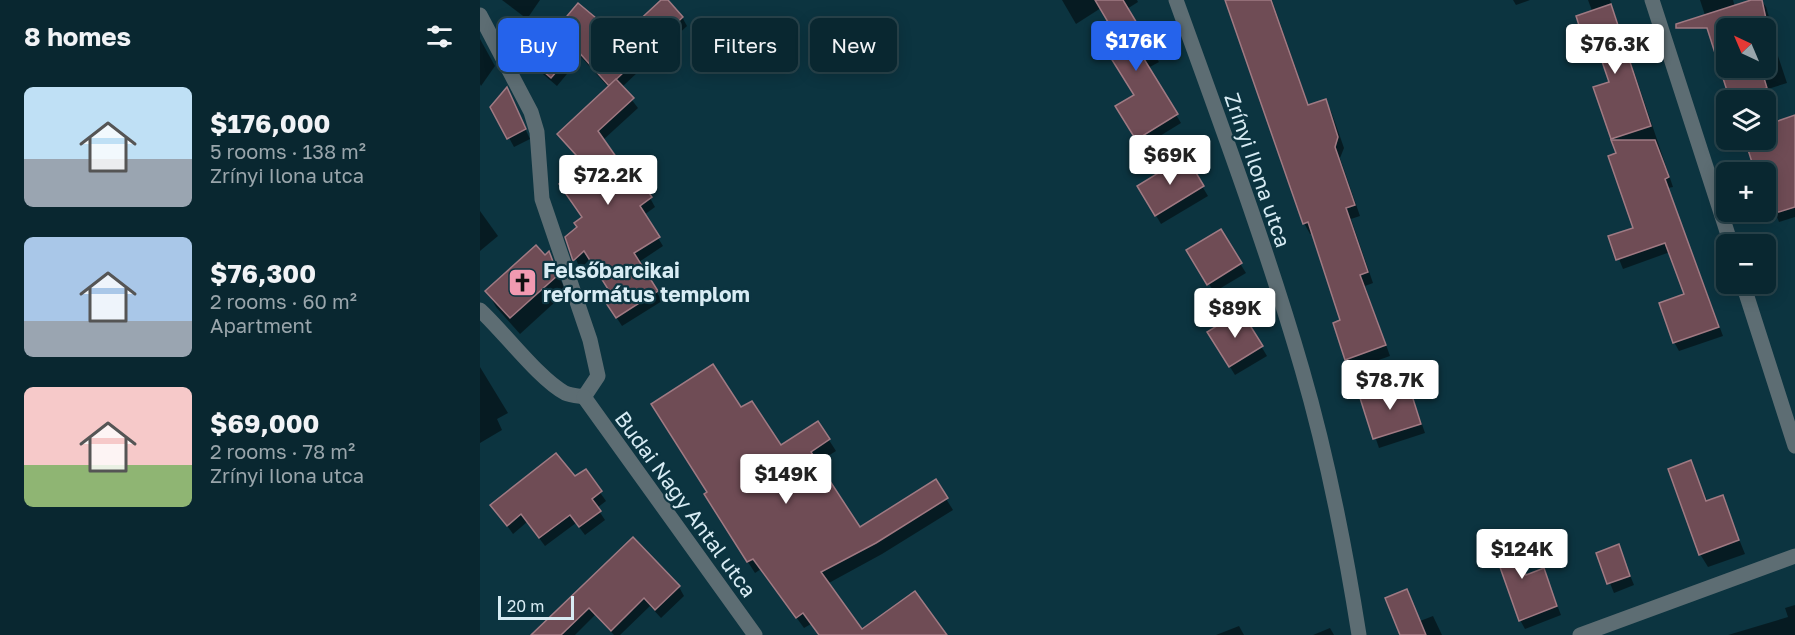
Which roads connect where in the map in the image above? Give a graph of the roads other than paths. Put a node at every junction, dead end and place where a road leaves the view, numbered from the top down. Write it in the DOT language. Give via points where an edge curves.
graph roads {
  1 [pos="1176,0"];
  2 [pos="1652,0"];
  3 [pos="480,15"];
  4 [pos="1728,234"];
  5 [pos="1746,294"];
  6 [pos="480,310"];
  7 [pos="584,397"];
  8 [pos="1795,446"];
  9 [pos="1795,556"];
  10 [pos="755,635"];
  11 [pos="1359,635"];
  12 [pos="1580,635"];
  1 -- 11 [label="street, Zrínyi Ilona utca" via="1302,369"];
  2 -- 4 [label="street"];
  3 -- 7 [label="street" via="531,112 537,132 542,199 590,340 598,376"];
  5 -- 8 [label="street"];
  6 -- 7 [label="street" via="541,373 566,393"];
  7 -- 10 [label="street, Budai Nagy Antal utca"];
  9 -- 12 [label="street"];
}
